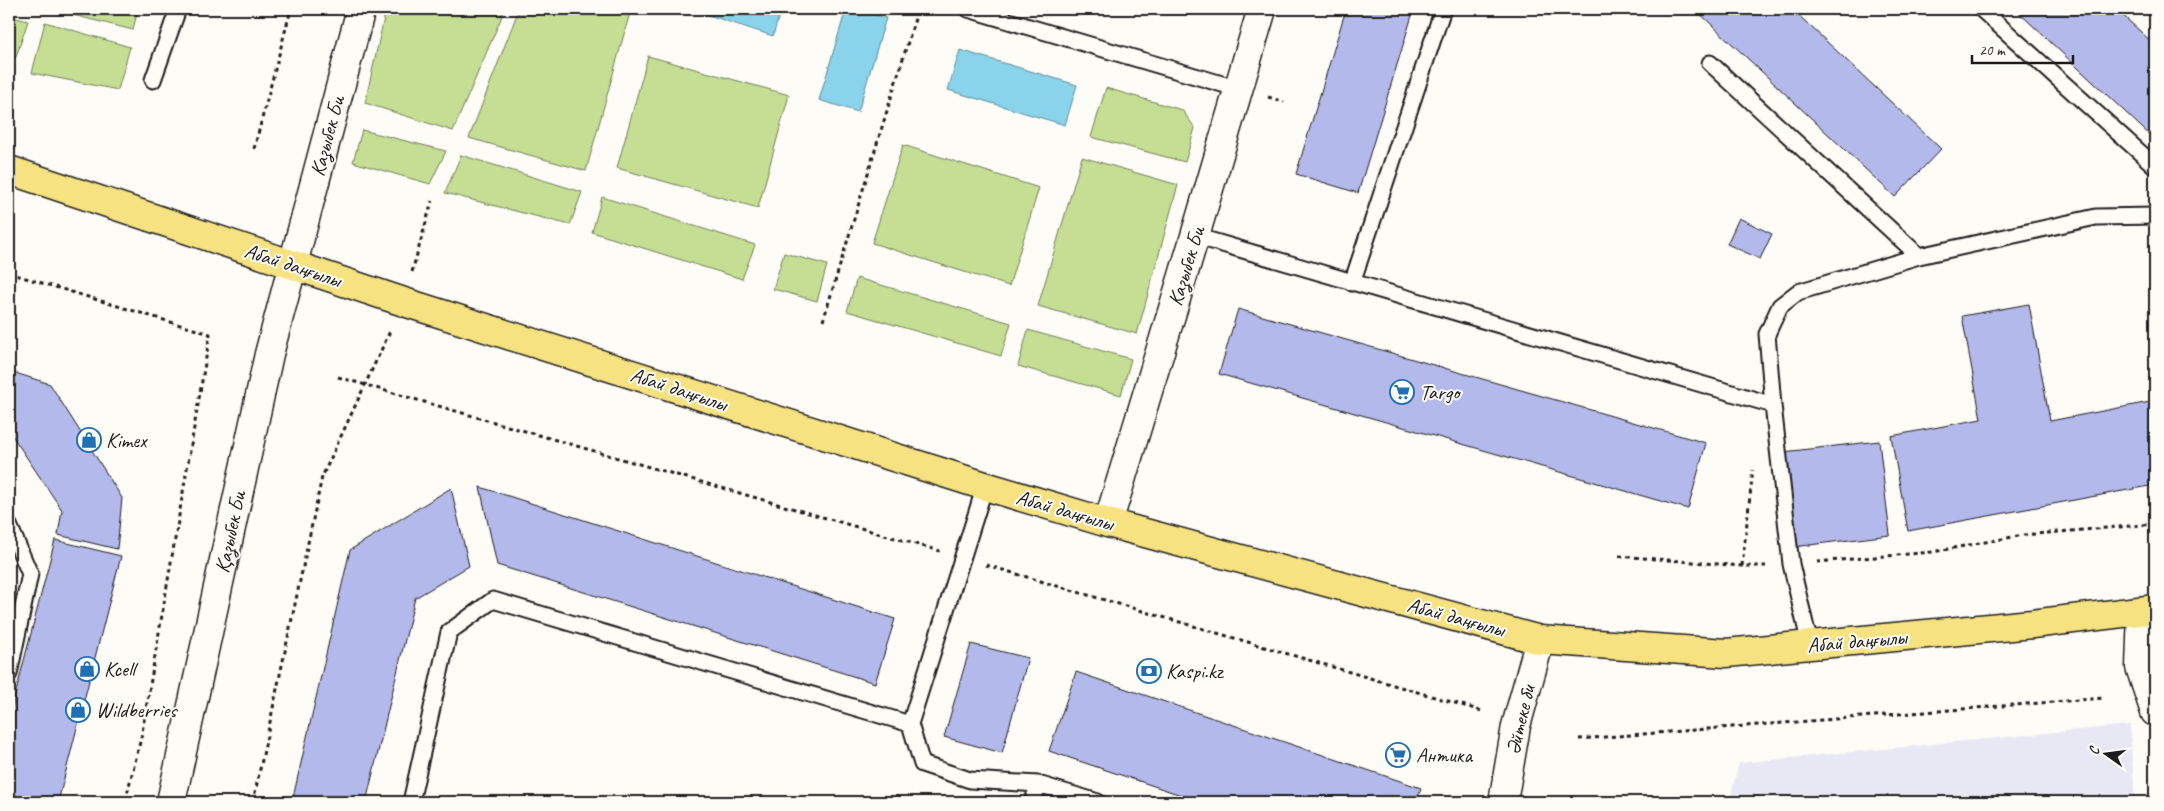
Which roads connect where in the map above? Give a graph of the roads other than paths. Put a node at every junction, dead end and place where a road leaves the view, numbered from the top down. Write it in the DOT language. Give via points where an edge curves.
graph roads {
  1 [pos="178,9"];
  2 [pos="361,9"];
  3 [pos="968,9"];
  4 [pos="1262,9"];
  5 [pos="1443,9"];
  6 [pos="1981,9"];
  7 [pos="1710,63"];
  8 [pos="154,80"];
  9 [pos="1239,89"];
  10 [pos="2155,166"];
  11 [pos="9,170"];
  12 [pos="2155,216"];
  13 [pos="1196,236"];
  14 [pos="1919,256"];
  15 [pos="294,263"];
  16 [pos="1352,283"];
  17 [pos="1772,405"];
  18 [pos="984,486"];
  19 [pos="1108,523"];
  20 [pos="9,525"];
  21 [pos="2149,610"];
  22 [pos="1540,640"];
  23 [pos="1810,645"];
  24 [pos="9,674"];
  25 [pos="2155,712"];
  26 [pos="910,724"];
  27 [pos="1038,784"];
  28 [pos="171,802"];
  29 [pos="411,802"];
  30 [pos="1033,802"];
  31 [pos="1098,802"];
  32 [pos="1503,802"];
  1 -- 8 [label="lane"];
  2 -- 15 [label="street, Казыбек Би"];
  3 -- 9 [label="lane"];
  4 -- 9 [label="street, Казыбек Би"];
  5 -- 16 [label="lane"];
  6 -- 10 [label="lane"];
  7 -- 14 [label="lane"];
  9 -- 13 [label="street, Казыбек Би"];
  11 -- 15 [label="main road, Абай даңғылы"];
  12 -- 14 [label="lane" via="2096,217"];
  13 -- 16 [label="lane"];
  13 -- 19 [label="street, Казыбек Би"];
  14 -- 17 [label="lane" via="1798,292 1780,306 1767,334"];
  15 -- 18 [label="main road, Абай даңғылы" via="404,302"];
  15 -- 28 [label="street, Қазыбек Би" via="269,354"];
  16 -- 17 [label="lane"];
  17 -- 23 [label="lane" via="1791,564"];
  18 -- 19 [label="main road, Абай даңғылы"];
  18 -- 26 [label="lane"];
  19 -- 22 [label="main road, Абай даңғылы"];
  20 -- 24 [label="lane" via="30,574"];
  21 -- 23 [label="main road, Абай даңғылы"];
  21 -- 25 [label="street" via="2140,667"];
  22 -- 23 [label="main road, Абай даңғылы" via="1726,653"];
  22 -- 32 [label="street, Әйтеке би" via="1516,726"];
  26 -- 27 [label="lane" via="922,764 970,780"];
  26 -- 29 [label="lane" via="493,600 449,632"];
  27 -- 30 [label="lane"];
  27 -- 31 [label="lane"];
}
